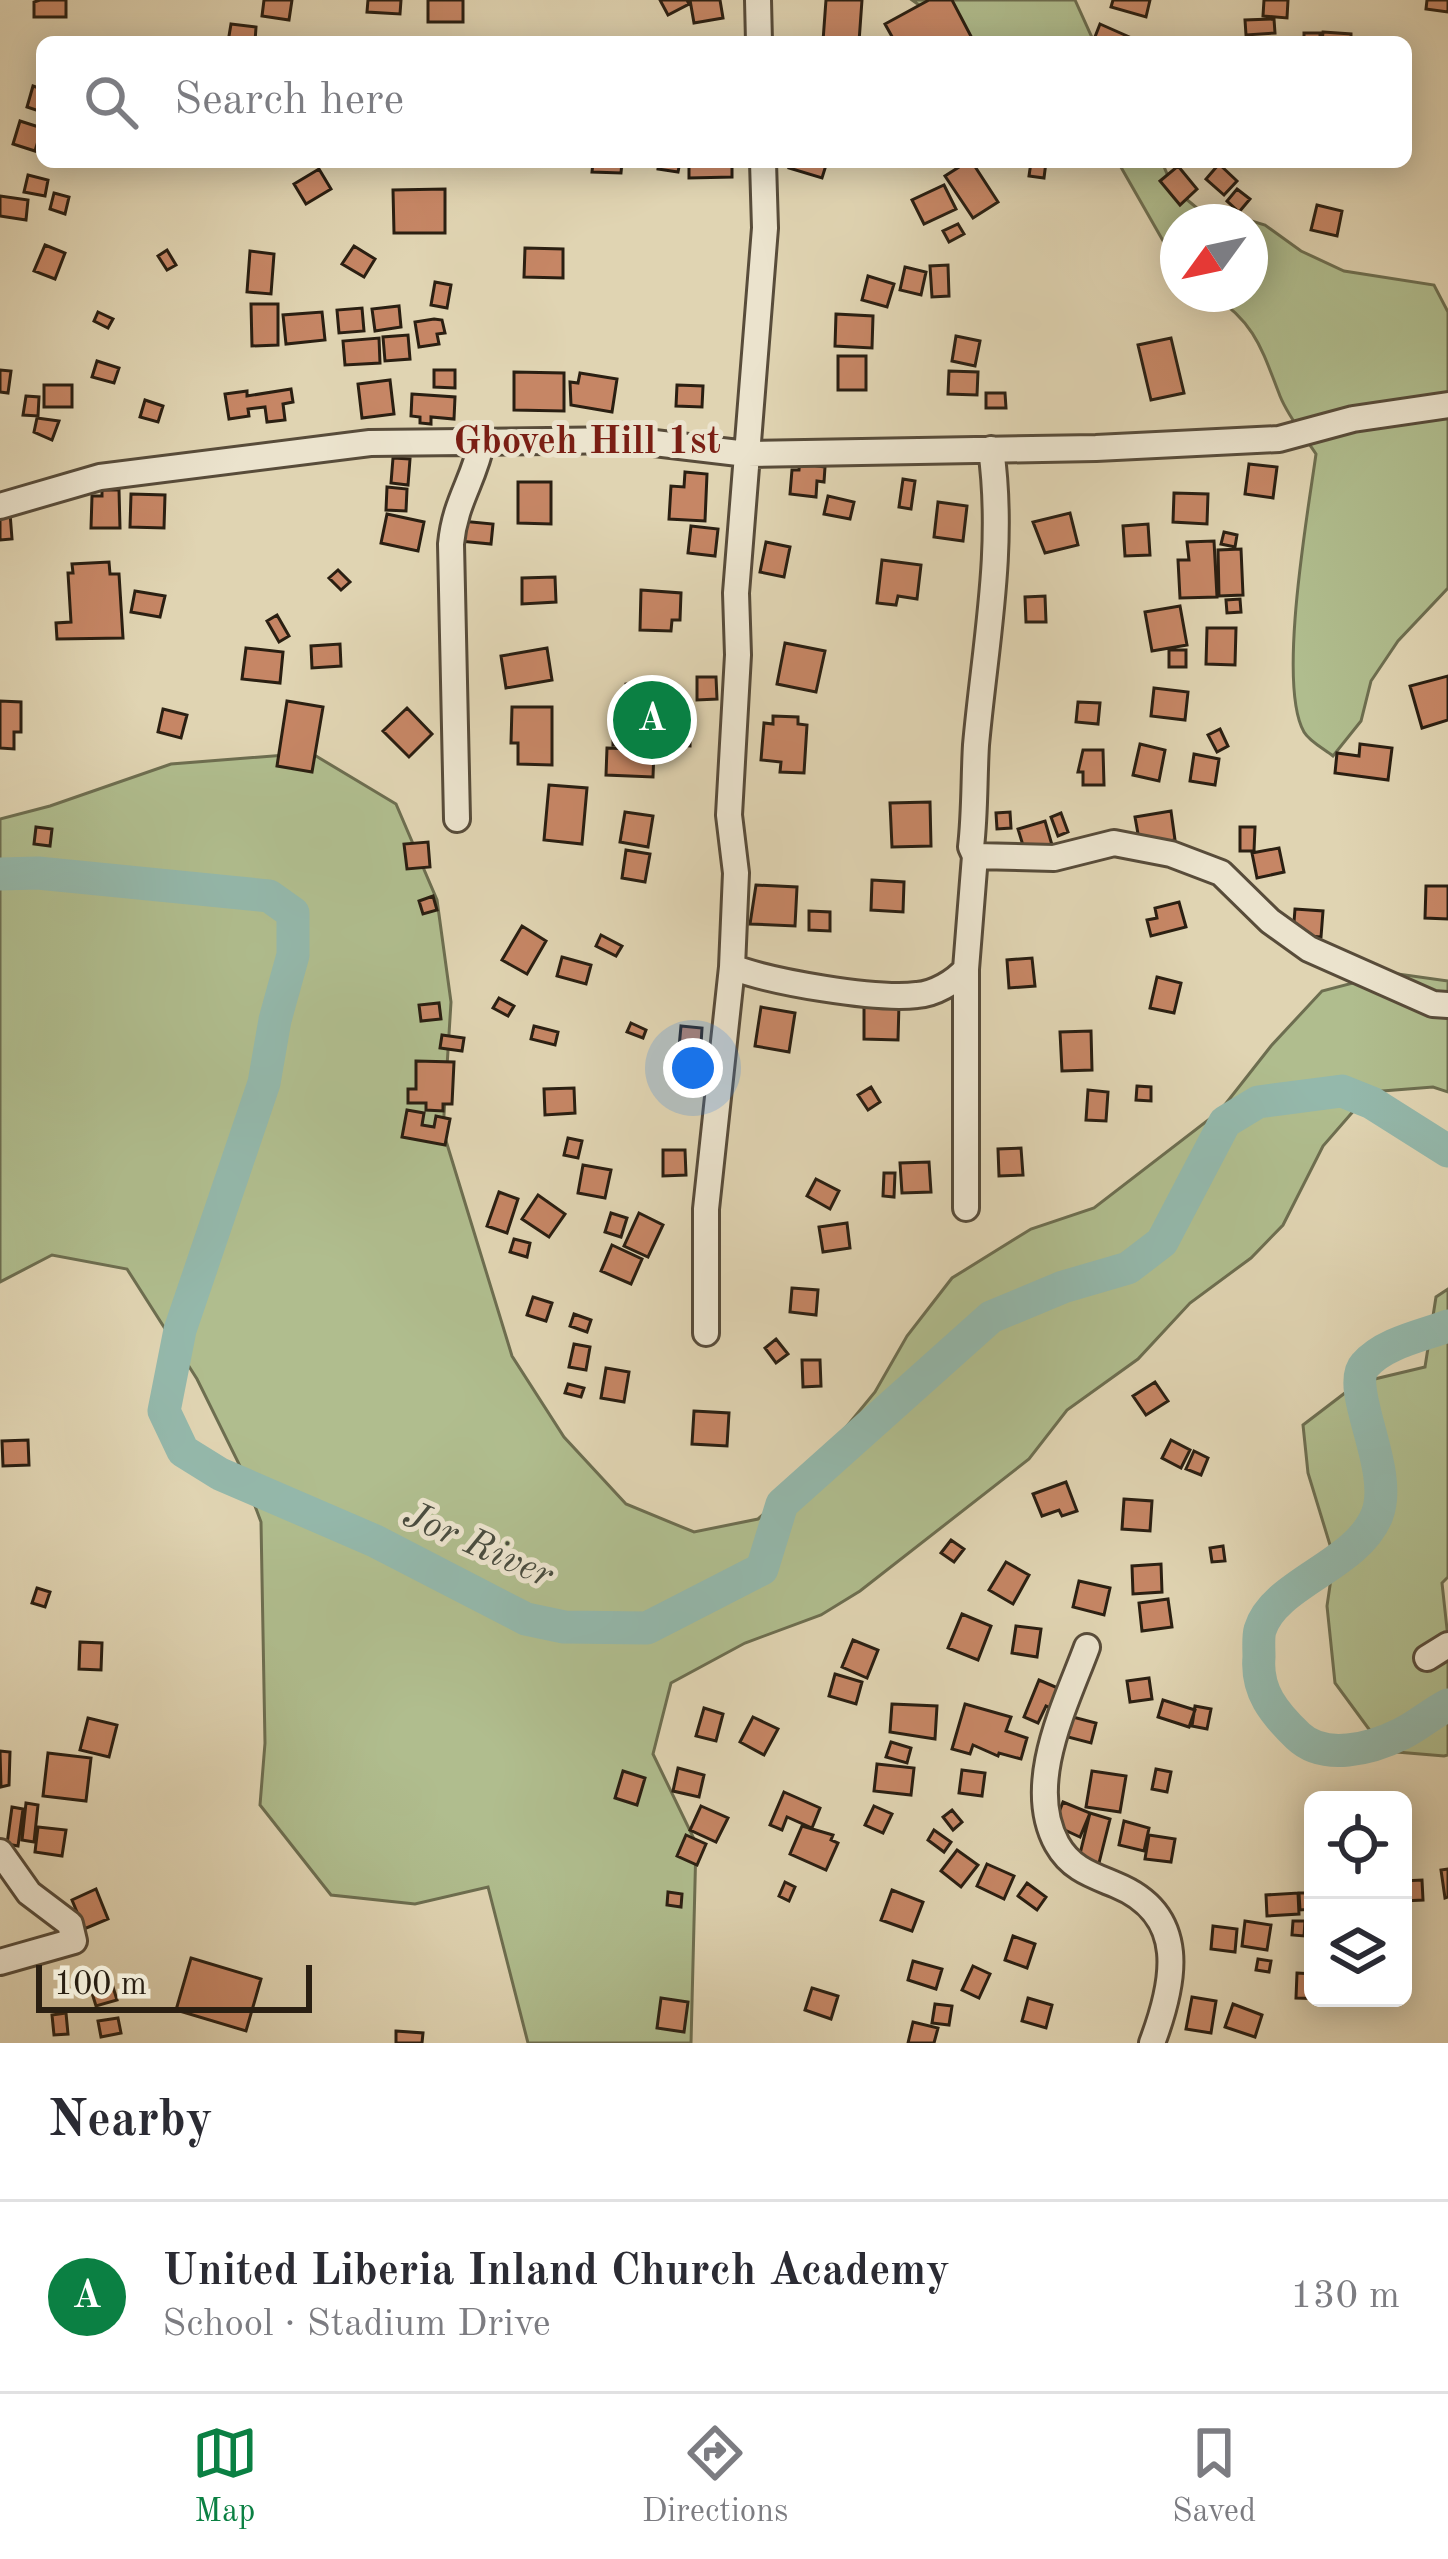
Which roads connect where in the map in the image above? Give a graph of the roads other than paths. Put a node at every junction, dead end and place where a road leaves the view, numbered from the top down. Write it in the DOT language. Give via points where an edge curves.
graph roads {
  1 [pos="758,0"];
  2 [pos="759,36"];
  3 [pos="764,168"];
  4 [pos="1448,405"];
  5 [pos="482,441"];
  6 [pos="991,449"];
  7 [pos="747,454"];
  8 [pos="0,506"];
  9 [pos="457,819"];
  10 [pos="975,856"];
  11 [pos="732,967"];
  12 [pos="966,969"];
  13 [pos="1448,1005"];
  14 [pos="966,1208"];
  15 [pos="706,1333"];
  16 [pos="1087,1647"];
  17 [pos="0,1852"];
  18 [pos="0,1962"];
  19 [pos="1152,2043"];
  1 -- 2 [label="street"];
  3 -- 7 [label="street"];
  4 -- 6 [label="street" via="1279,439"];
  5 -- 7 [label="street" via="628,440"];
  5 -- 8 [label="street" via="370,443 204,462 100,478"];
  5 -- 9 [label="street" via="454,511 451,544"];
  6 -- 7 [label="street"];
  6 -- 10 [label="street" via="997,556 976,745"];
  7 -- 11 [label="street" via="729,815"];
  10 -- 12 [label="street"];
  10 -- 13 [label="street" via="1054,858 1114,843 1171,854 1221,873 1309,949"];
  11 -- 12 [label="street" via="764,979 919,995"];
  11 -- 15 [label="street" via="706,1209"];
  12 -- 14 [label="street"];
  16 -- 19 [label="street" via="1052,1741 1046,1799 1056,1843 1079,1871 1123,1887 1164,1921 1171,1939 1167,1982"];
  17 -- 18 [label="street" via="28,1894 70,1924 74,1941"];
}
